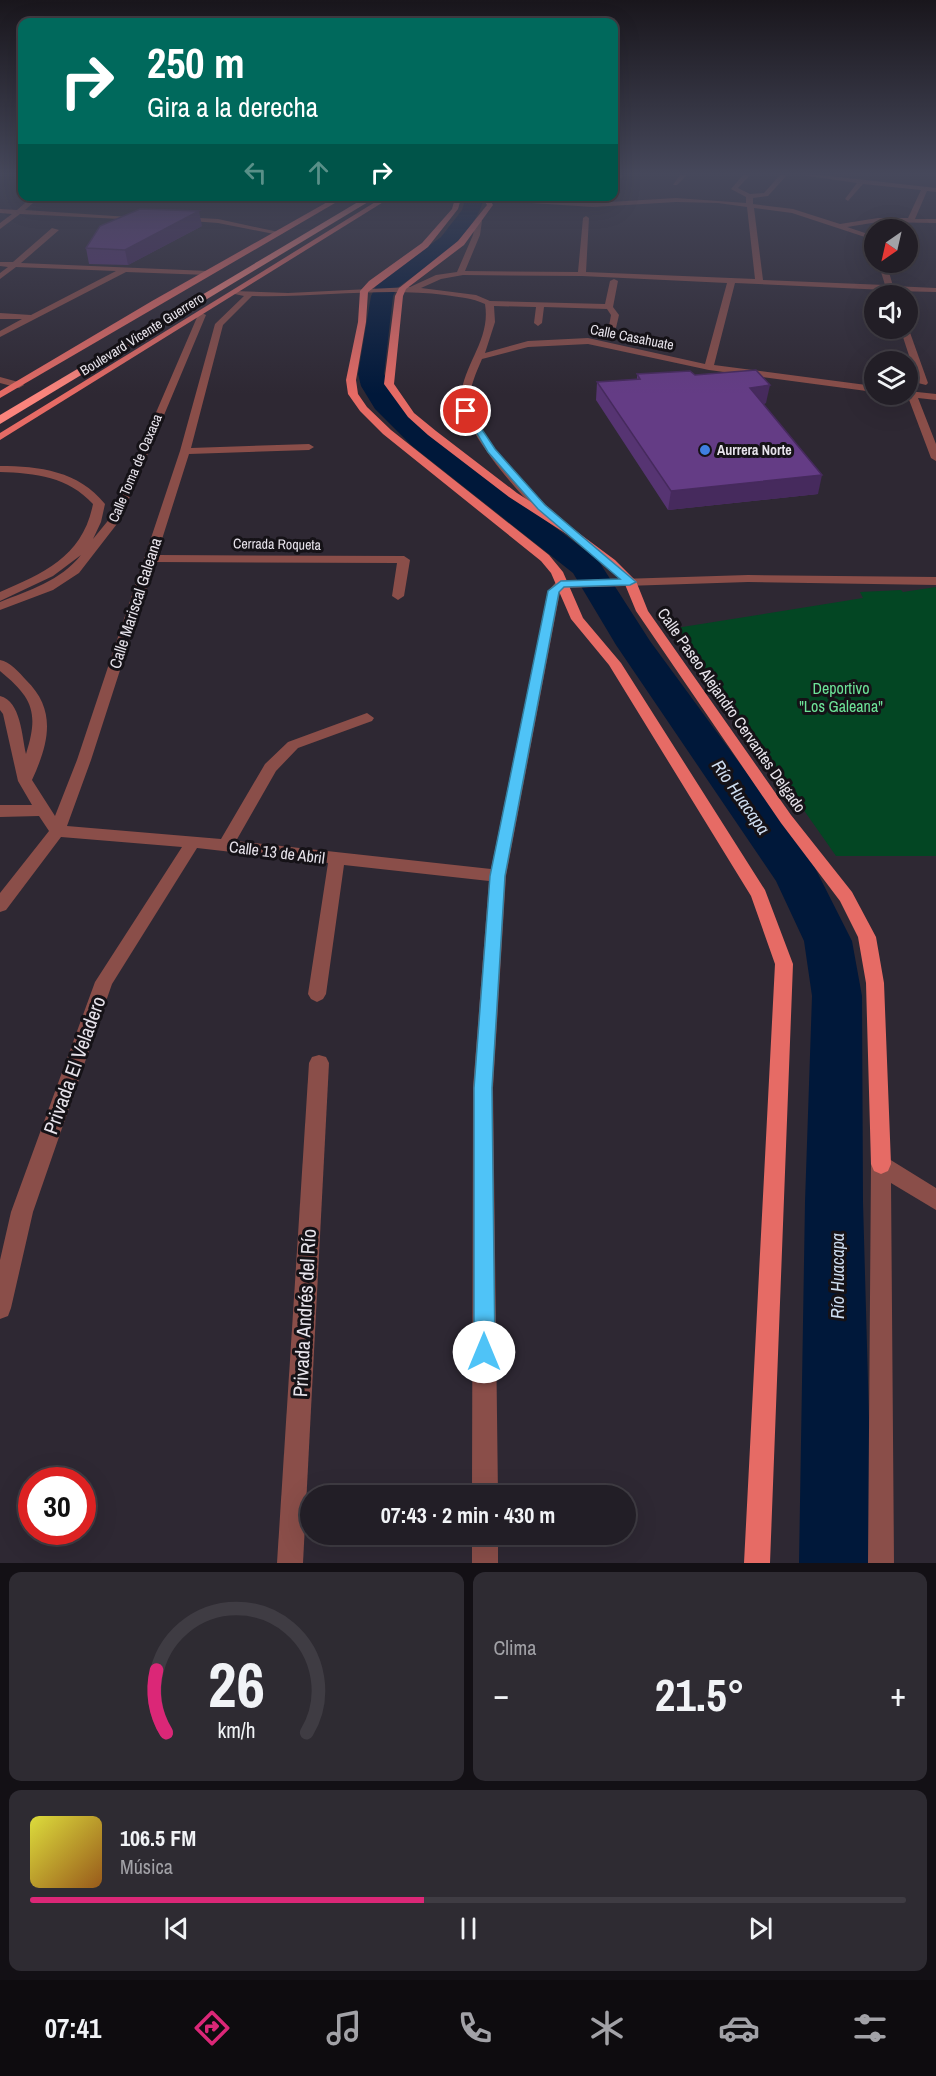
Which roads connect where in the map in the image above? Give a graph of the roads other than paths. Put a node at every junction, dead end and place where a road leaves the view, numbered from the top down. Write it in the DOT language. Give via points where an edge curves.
graph roads {
  1 [pos="33,248"];
  2 [pos="252,248"];
  3 [pos="270,248"];
  4 [pos="286,248"];
  5 [pos="308,248"];
  6 [pos="419,248"];
  7 [pos="455,248"];
  8 [pos="472,248"];
  9 [pos="584,248"];
  10 [pos="755,248"];
  11 [pos="281,251"];
  12 [pos="0,264"];
  13 [pos="13,265"];
  14 [pos="125,269"];
  15 [pos="208,273"];
  16 [pos="463,273"];
  17 [pos="582,274"];
  18 [pos="0,277"];
  19 [pos="260,278"];
  20 [pos="732,280"];
  21 [pos="614,281"];
  22 [pos="759,281"];
  23 [pos="404,288"];
  24 [pos="368,290"];
  25 [pos="864,290"];
  26 [pos="936,290"];
  27 [pos="918,291"];
  28 [pos="234,292"];
  29 [pos="250,294"];
  30 [pos="489,303"];
  31 [pos="540,304"];
  32 [pos="609,307"];
  33 [pos="201,315"];
  34 [pos="0,316"];
  35 [pos="33,317"];
  36 [pos="538,323"];
  37 [pos="613,326"];
  38 [pos="0,334"];
  39 [pos="908,339"];
  40 [pos="479,357"];
  41 [pos="709,367"];
  42 [pos="0,380"];
  43 [pos="924,383"];
  44 [pos="19,385"];
  45 [pos="864,388"];
  46 [pos="0,395"];
  47 [pos="918,395"];
  48 [pos="936,397"];
  49 [pos="914,405"];
  50 [pos="0,407"];
  51 [pos="0,420"];
  52 [pos="0,437"];
  53 [pos="309,447"];
  54 [pos="185,451"];
  55 [pos="936,458"];
  56 [pos="0,469"];
  57 [pos="572,533"];
  58 [pos="150,558"];
  59 [pos="936,581"];
  60 [pos="625,582"];
  61 [pos="568,584"];
  62 [pos="398,596"];
  63 [pos="0,597"];
  64 [pos="0,606"];
  65 [pos="0,664"];
  66 [pos="0,700"];
  67 [pos="367,718"];
  68 [pos="25,781"];
  69 [pos="44,810"];
  70 [pos="0,811"];
  71 [pos="57,831"];
  72 [pos="193,842"];
  73 [pos="225,846"];
  74 [pos="337,859"];
  75 [pos="498,876"];
  76 [pos="0,905"];
  77 [pos="317,994"];
  78 [pos="319,1063"];
  79 [pos="881,1164"];
  80 [pos="936,1200"];
  81 [pos="0,1308"];
  82 [pos="485,1485"];
  83 [pos="485,1545"];
  84 [pos="290,1563"];
  85 [pos="485,1563"];
  86 [pos="757,1563"];
  87 [pos="881,1563"];
  1 -- 13 [label="street"];
  2 -- 15 [label="main road, Boulevard Vicente Guerrero"];
  3 -- 50 [label="highway, Boulevard Vicente Guerrero"];
  4 -- 11 [label="highway, Boulevard Vicente Guerrero"];
  5 -- 19 [label="main road, Boulevard Vicente Guerrero"];
  6 -- 24 [label="main road"];
  7 -- 23 [label="main road"];
  8 -- 16 [label="street" via="460,270"];
  9 -- 17 [label="street"];
  10 -- 22 [label="street"];
  11 -- 19 [label="highway"];
  11 -- 51 [label="highway, Boulevard Vicente Guerrero"];
  12 -- 13 [label="street"];
  13 -- 14 [label="street"];
  13 -- 18 [label="street"];
  14 -- 15 [label="street"];
  14 -- 35 [label="street"];
  15 -- 44 [label="main road, Boulevard Vicente Guerrero"];
  16 -- 17 [label="street"];
  16 -- 23 [label="street"];
  17 -- 20 [label="street"];
  19 -- 28 [label="main road, Boulevard Vicente Guerrero"];
  20 -- 22 [label="street"];
  20 -- 41 [label="street"];
  21 -- 32 [label="street"];
  22 -- 25 [label="street"];
  23 -- 24 [label="street"];
  23 -- 30 [label="street" via="476,297"];
  23 -- 57 [label="main road, Calle Paseo Alejandro Cervantes Delgado" via="399,296 390,369 389,384 396,396 432,433 513,495"];
  24 -- 29 [label="street"];
  24 -- 61 [label="main road" via="351,380 353,394 363,409 545,558"];
  26 -- 27 [label="street"];
  28 -- 29 [label="street"];
  28 -- 33 [label="main road, Boulevard Vicente Guerrero"];
  29 -- 54 [label="street, Calle Mariscal Galeana" via="219,324"];
  30 -- 31 [label="street"];
  30 -- 40 [label="street" via="489,338"];
  31 -- 32 [label="street"];
  31 -- 36 [label="street"];
  32 -- 37 [label="street" via="615,315"];
  33 -- 52 [label="main road, Boulevard Vicente Guerrero"];
  33 -- 64 [label="street, Calle Toma de Oaxaca" via="116,519 75,570 49,587"];
  34 -- 35 [label="street"];
  35 -- 38 [label="street"];
  39 -- 43 [label="street"];
  40 -- 41 [label="street, Calle Casahuate" via="528,344 588,341"];
  40 -- 57 [label="street" via="466,391 466,411 486,444 515,478"];
  41 -- 45 [label="street, Calle Casahuate"];
  42 -- 44 [label="street"];
  44 -- 46 [label="main road, Boulevard Vicente Guerrero"];
  47 -- 48 [label="street"];
  49 -- 55 [label="street"];
  53 -- 54 [label="street"];
  54 -- 58 [label="street, Calle Mariscal Galeana"];
  56 -- 63 [label="street, Calle Toma de Oaxaca" via="52,471 89,492 99,504 90,538 73,557 42,578"];
  57 -- 60 [label="main road, Calle Paseo Alejandro Cervantes Delgado"];
  58 -- 62 [label="street, Cerrada Roqueta" via="404,560"];
  58 -- 71 [label="street, Calle Mariscal Galeana"];
  59 -- 60 [label="street" via="805,577"];
  60 -- 61 [label="street"];
  60 -- 79 [label="main road, Calle Paseo Alejandro Cervantes Delgado" via="786,819 846,897 867,937 875,983"];
  61 -- 75 [label="street" via="554,591"];
  61 -- 86 [label="main road" via="577,620 614,663 759,896 784,964"];
  65 -- 68 [label="street" via="35,696 42,711 42,730"];
  66 -- 68 [label="street" via="10,713"];
  67 -- 73 [label="street" via="294,745 270,768"];
  68 -- 69 [label="street"];
  69 -- 70 [label="street"];
  69 -- 71 [label="street"];
  71 -- 72 [label="street, Calle 13 de Abril"];
  71 -- 76 [label="street, Calle Mariscal Galeana"];
  72 -- 73 [label="street, Calle 13 de Abril"];
  72 -- 81 [label="street, Privada El Veladero" via="104,982 22,1212"];
  73 -- 74 [label="street, Calle 13 de Abril"];
  74 -- 75 [label="street, Calle 13 de Abril"];
  74 -- 77 [label="street"];
  75 -- 82 [label="street" via="483,1088"];
  78 -- 84 [label="street, Privada Andrés del Río"];
  79 -- 80 [label="street"];
  79 -- 87 [label="street"];
  83 -- 85 [label="street"];
}
